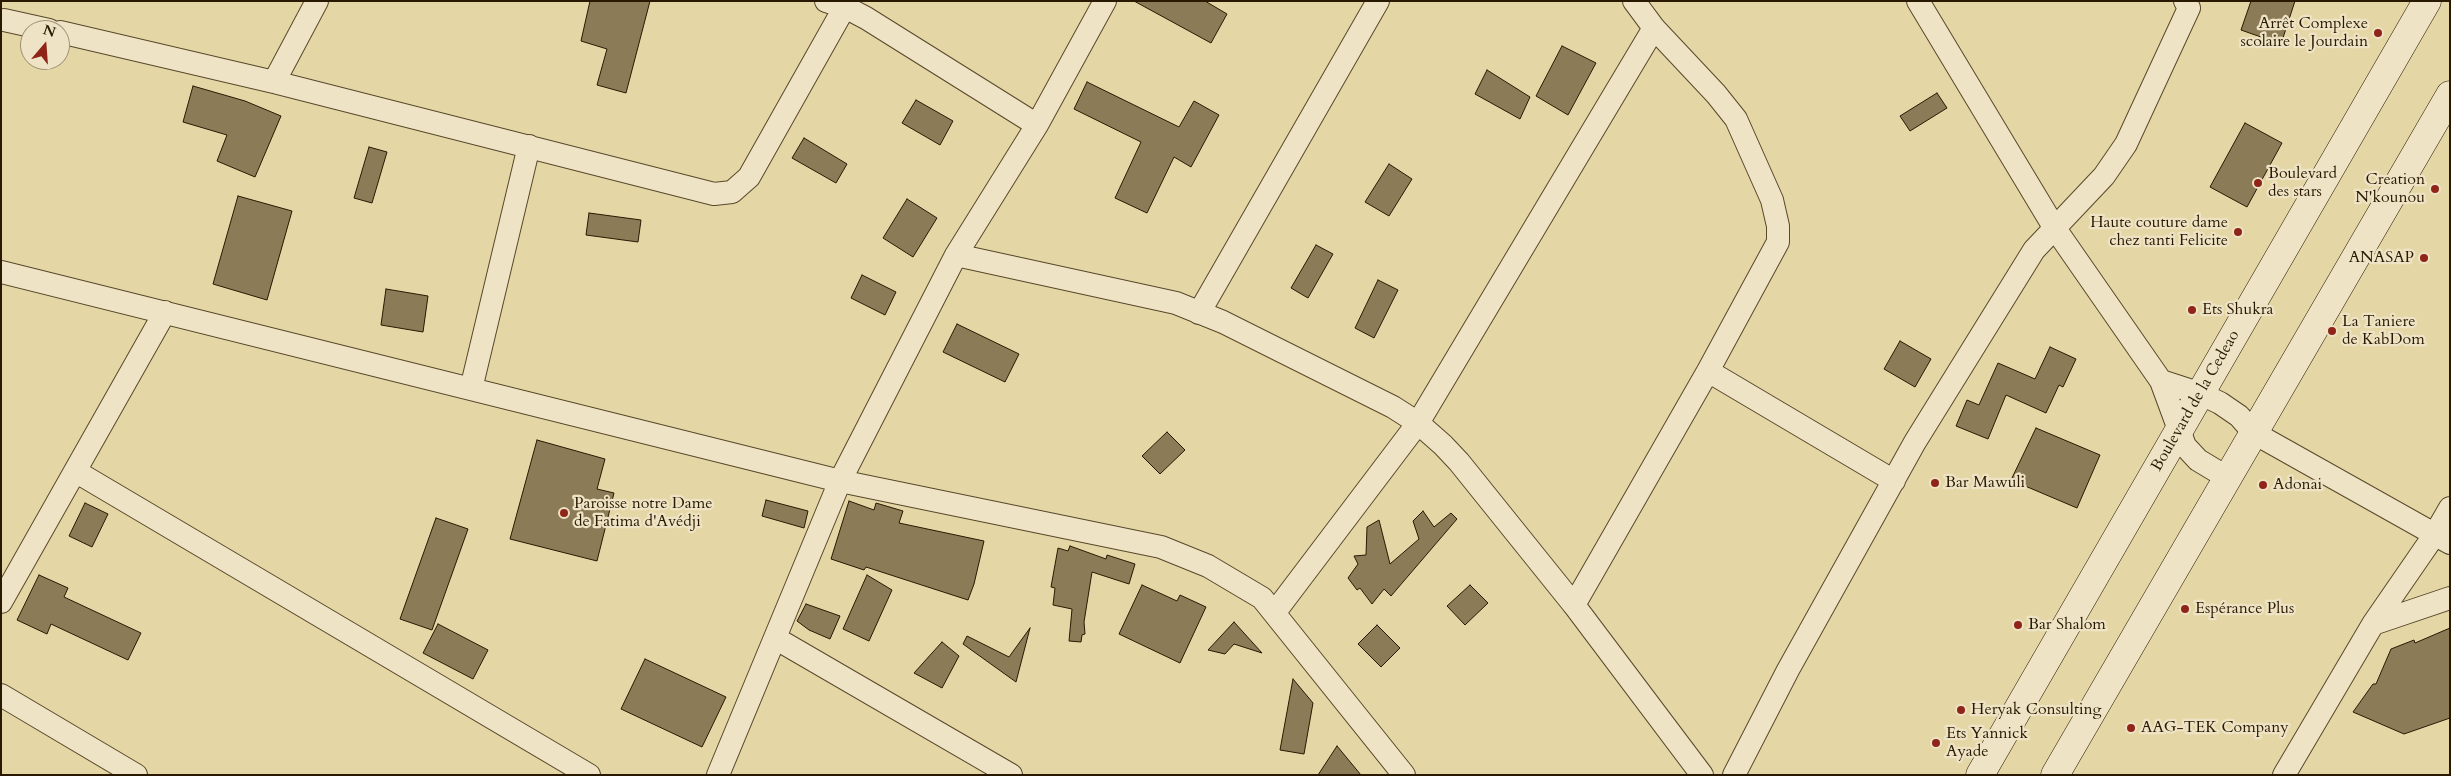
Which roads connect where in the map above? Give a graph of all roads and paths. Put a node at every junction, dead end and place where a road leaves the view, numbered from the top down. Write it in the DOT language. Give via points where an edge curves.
graph roads {
  1 [pos="317,1"];
  2 [pos="1105,1"];
  3 [pos="1378,1"];
  4 [pos="1634,1"];
  5 [pos="1918,1"];
  6 [pos="2427,1"];
  7 [pos="840,3"];
  8 [pos="2189,4"];
  9 [pos="6,15"];
  10 [pos="20,20"];
  11 [pos="1654,28"];
  12 [pos="70,34"];
  13 [pos="274,82"];
  14 [pos="2450,94"];
  15 [pos="1037,125"];
  16 [pos="529,146"];
  17 [pos="2054,227"];
  18 [pos="956,255"];
  19 [pos="1,272"];
  20 [pos="165,312"];
  21 [pos="1199,312"];
  22 [pos="1708,371"];
  23 [pos="2160,382"];
  24 [pos="471,389"];
  25 [pos="2201,394"];
  26 [pos="1418,423"];
  27 [pos="2179,432"];
  28 [pos="2254,433"];
  29 [pos="75,471"];
  30 [pos="2228,478"];
  31 [pos="840,481"];
  32 [pos="1894,481"];
  33 [pos="2450,508"];
  34 [pos="2442,539"];
  35 [pos="2450,598"];
  36 [pos="1,602"];
  37 [pos="1574,605"];
  38 [pos="1275,612"];
  39 [pos="2373,624"];
  40 [pos="775,638"];
  41 [pos="1,695"];
  42 [pos="136,775"];
  43 [pos="589,775"];
  44 [pos="718,775"];
  45 [pos="1011,775"];
  46 [pos="1404,775"];
  47 [pos="1702,775"];
  48 [pos="1734,775"];
  49 [pos="1980,775"];
  50 [pos="2055,775"];
  51 [pos="2284,775"];
  1 -- 13 [label="street"];
  2 -- 15 [label="street"];
  3 -- 21 [label="street"];
  4 -- 11 [label="street"];
  5 -- 17 [label="street"];
  6 -- 25 [label="main road, Boulevard de la Cedeao"];
  7 -- 15 [label="street"];
  7 -- 16 [label="street" via="749,177 732,192 714,194"];
  8 -- 17 [label="street" via="2126,144 2104,176"];
  9 -- 10 [label="street"];
  11 -- 22 [label="street" via="1736,119 1772,200 1778,226 1778,242 1772,257"];
  11 -- 26 [label="street"];
  12 -- 13 [label="street"];
  13 -- 16 [label="street"];
  14 -- 28 [label="main road"];
  15 -- 18 [label="street"];
  16 -- 24 [label="street"];
  17 -- 23 [label="street"];
  17 -- 32 [label="street" via="2034,250"];
  18 -- 21 [label="street" via="1176,303"];
  18 -- 31 [label="street"];
  19 -- 20 [label="street"];
  20 -- 24 [label="street"];
  20 -- 29 [label="street"];
  21 -- 26 [label="street" via="1393,407"];
  22 -- 32 [label="street"];
  22 -- 37 [label="street"];
  23 -- 25 [label="street"];
  23 -- 27 [label="street"];
  24 -- 31 [label="street"];
  25 -- 27 [label="main road, Boulevard de la Cedeao"];
  25 -- 28 [label="street" via="2239,416"];
  26 -- 37 [label="street" via="1459,462"];
  26 -- 38 [label="street"];
  27 -- 30 [label="street" via="2185,446 2198,460"];
  27 -- 49 [label="main road, Boulevard de la Cedeao" via="2024,694"];
  28 -- 30 [label="main road"];
  28 -- 34 [label="street"];
  29 -- 36 [label="street"];
  29 -- 43 [label="street"];
  30 -- 50 [label="main road"];
  31 -- 38 [label="street" via="1162,547 1241,584 1262,598"];
  31 -- 40 [label="street"];
  32 -- 48 [label="street" via="1788,670"];
  33 -- 34 [label="street"];
  34 -- 39 [label="street"];
  35 -- 39 [label="street"];
  37 -- 47 [label="street"];
  38 -- 46 [label="street"];
  39 -- 51 [label="street"];
  40 -- 44 [label="street"];
  40 -- 45 [label="street"];
  41 -- 42 [label="street"];
}
